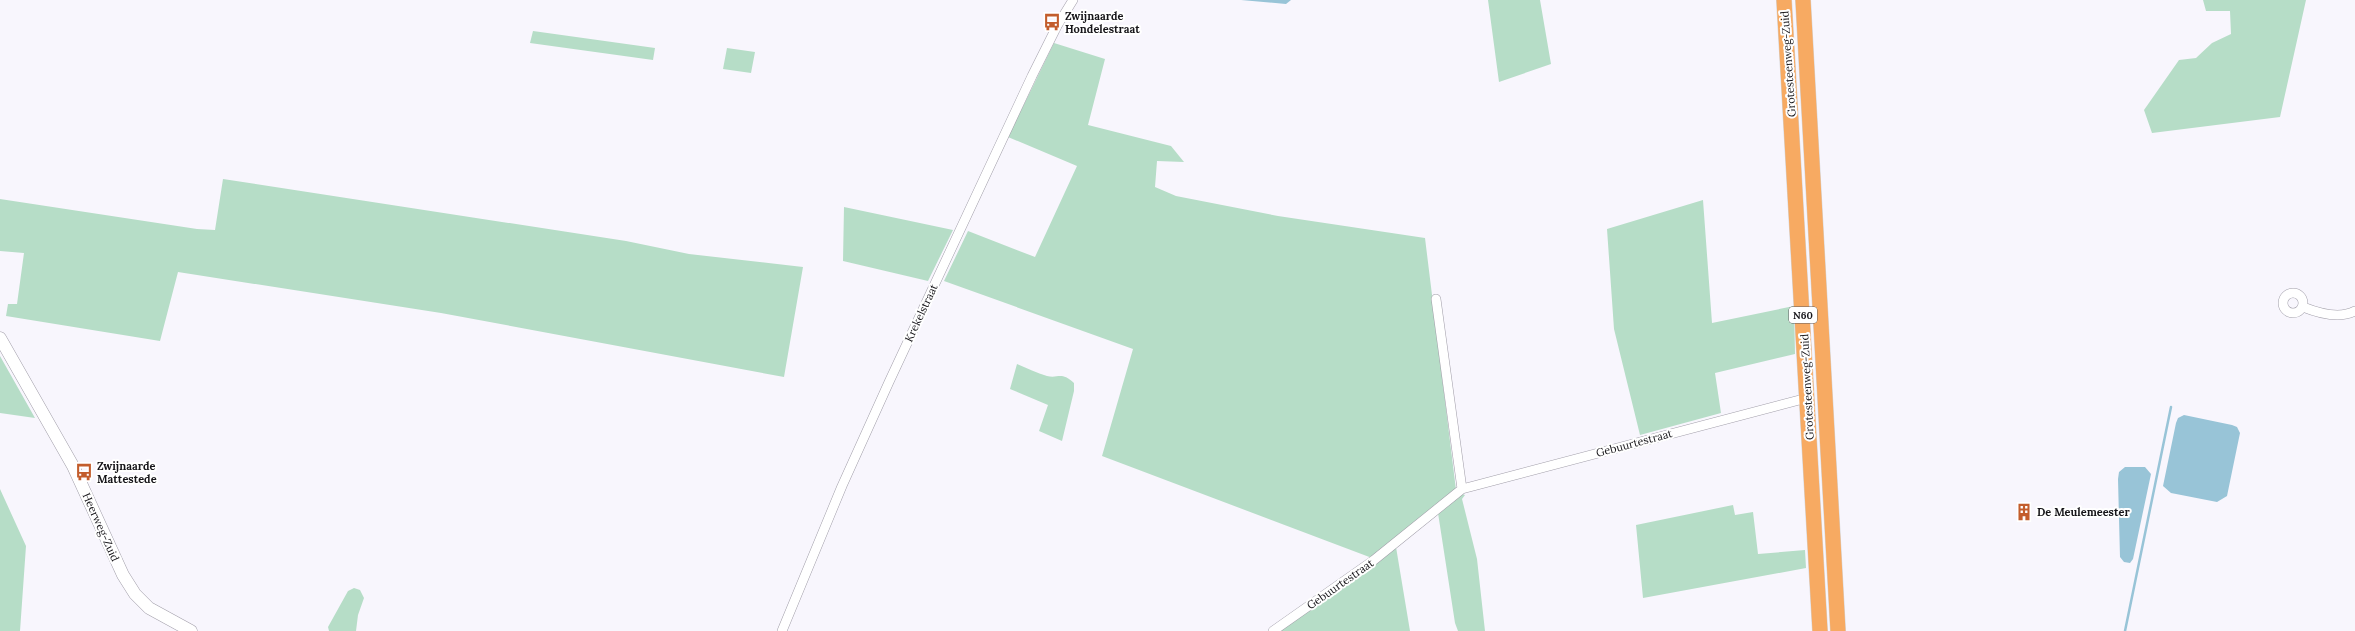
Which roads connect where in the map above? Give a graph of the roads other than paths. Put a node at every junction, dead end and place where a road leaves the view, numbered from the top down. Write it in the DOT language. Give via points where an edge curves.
graph roads {
  1 [pos="1073,0"];
  2 [pos="1784,0"];
  3 [pos="1803,0"];
  4 [pos="1436,299"];
  5 [pos="2303,307"];
  6 [pos="2355,311"];
  7 [pos="0,338"];
  8 [pos="1807,398"];
  9 [pos="1462,489"];
  10 [pos="191,631"];
  11 [pos="782,631"];
  12 [pos="1273,631"];
  13 [pos="1820,631"];
  14 [pos="1838,631"];
  1 -- 11 [label="street, Krekelstraat" via="1032,76 896,368 842,486"];
  2 -- 8 [label="highway, Grotesteenweg-Zuid / N60"];
  3 -- 14 [label="highway, Grotesteenweg-Zuid / N60"];
  4 -- 9 [label="street"];
  5 -- 6 [label="street" via="2318,313 2340,314"];
  7 -- 10 [label="street, Heerweg-Zuid" via="70,461 123,575 135,594 149,608"];
  8 -- 9 [label="street, Gebuurtestraat"];
  8 -- 13 [label="highway, Grotesteenweg-Zuid / N60"];
  9 -- 12 [label="street, Gebuurtestraat" via="1374,560"];
}
